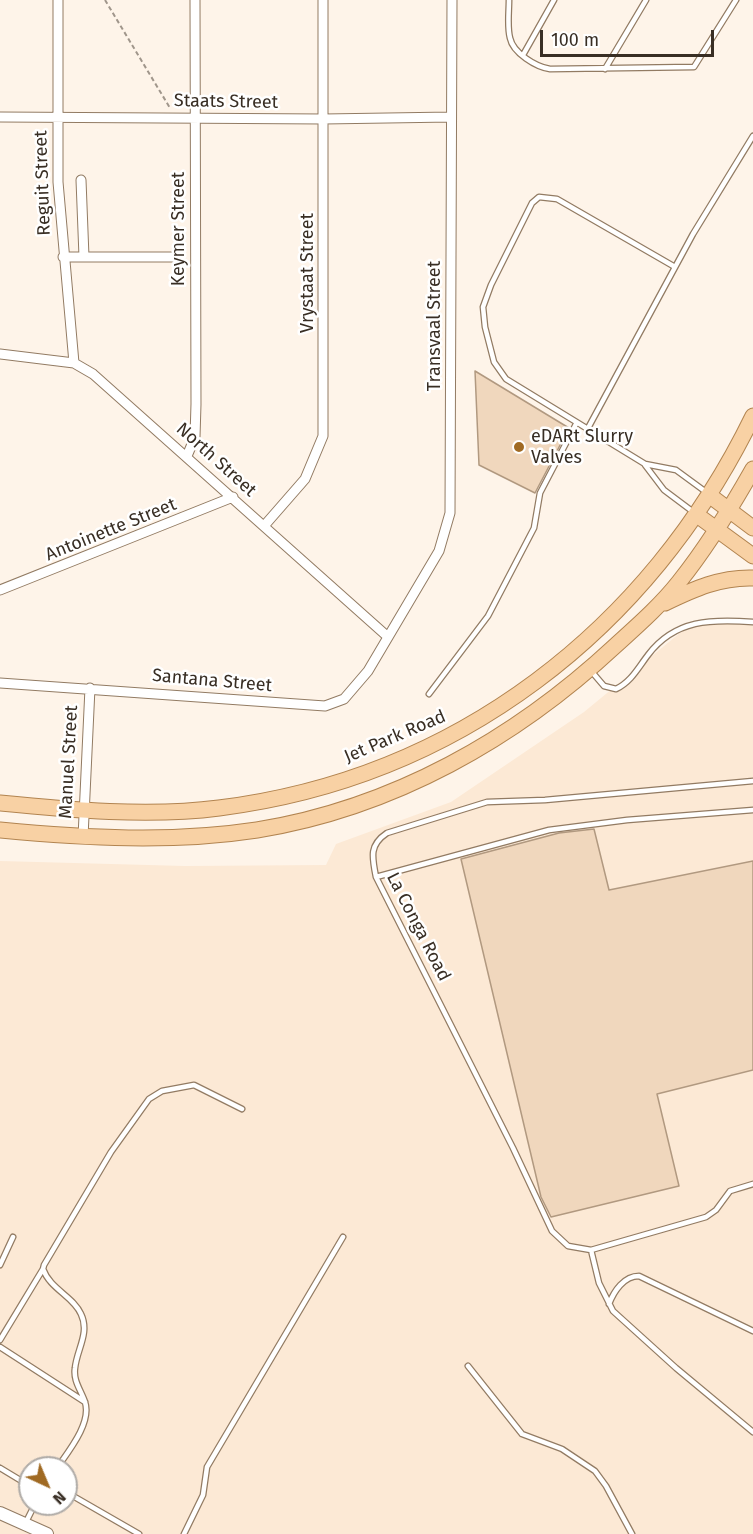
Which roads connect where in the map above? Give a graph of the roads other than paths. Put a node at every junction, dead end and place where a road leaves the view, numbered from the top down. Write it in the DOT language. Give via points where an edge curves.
graph roads {
  1 [pos="58,0"];
  2 [pos="195,0"];
  3 [pos="323,0"];
  4 [pos="452,0"];
  5 [pos="509,0"];
  6 [pos="554,0"];
  7 [pos="646,0"];
  8 [pos="736,0"];
  9 [pos="524,56"];
  10 [pos="605,69"];
  11 [pos="0,117"];
  12 [pos="58,117"];
  13 [pos="451,117"];
  14 [pos="196,118"];
  15 [pos="324,119"];
  16 [pos="753,136"];
  17 [pos="81,180"];
  18 [pos="84,256"];
  19 [pos="63,257"];
  20 [pos="174,257"];
  21 [pos="675,267"];
  22 [pos="0,354"];
  23 [pos="74,363"];
  24 [pos="753,416"];
  25 [pos="576,424"];
  26 [pos="587,430"];
  27 [pos="187,456"];
  28 [pos="645,464"];
  29 [pos="753,469"];
  30 [pos="709,495"];
  31 [pos="233,497"];
  32 [pos="729,511"];
  33 [pos="697,515"];
  34 [pos="264,526"];
  35 [pos="753,528"];
  36 [pos="717,530"];
  37 [pos="753,556"];
  38 [pos="753,578"];
  39 [pos="0,590"];
  40 [pos="659,606"];
  41 [pos="753,622"];
  42 [pos="388,637"];
  43 [pos="590,669"];
  44 [pos="0,683"];
  45 [pos="90,688"];
  46 [pos="429,694"];
  47 [pos="753,781"];
  48 [pos="0,803"];
  49 [pos="753,810"];
  50 [pos="82,811"];
  51 [pos="0,830"];
  52 [pos="82,837"];
  53 [pos="376,877"];
  54 [pos="242,1109"];
  55 [pos="753,1184"];
  56 [pos="13,1237"];
  57 [pos="343,1237"];
  58 [pos="591,1250"];
  59 [pos="0,1265"];
  60 [pos="43,1269"];
  61 [pos="609,1304"];
  62 [pos="753,1331"];
  63 [pos="0,1340"];
  64 [pos="0,1347"];
  65 [pos="468,1366"];
  66 [pos="85,1402"];
  67 [pos="753,1421"];
  68 [pos="752,1431"];
  69 [pos="64,1456"];
  70 [pos="0,1468"];
  71 [pos="18,1479"];
  72 [pos="78,1499"];
  73 [pos="0,1513"];
  74 [pos="29,1516"];
  75 [pos="25,1524"];
  76 [pos="47,1534"];
  77 [pos="140,1534"];
  78 [pos="184,1534"];
  79 [pos="632,1534"];
  1 -- 12 [label="street, Reguit Street"];
  2 -- 14 [label="street, Keymer Street"];
  3 -- 15 [label="street, Vrystaat Street"];
  4 -- 13 [label="street, Transvaal Street"];
  5 -- 9 [label="lane" via="510,38 513,47"];
  6 -- 9 [label="lane"];
  7 -- 10 [label="lane"];
  8 -- 10 [label="lane" via="694,67"];
  9 -- 10 [label="lane" via="550,69"];
  11 -- 12 [label="street, Staats Street"];
  12 -- 14 [label="street, Staats Street"];
  12 -- 19 [label="street, Reguit Street"];
  13 -- 15 [label="street, Staats Street"];
  13 -- 42 [label="street, Transvaal Street" via="450,513 439,551"];
  14 -- 15 [label="street, Staats Street"];
  14 -- 27 [label="street, Keymer Street" via="196,404 195,437"];
  15 -- 34 [label="street, Vrystaat Street" via="323,436 305,479"];
  16 -- 21 [label="lane"];
  17 -- 18 [label="street"];
  18 -- 19 [label="street"];
  18 -- 20 [label="street"];
  19 -- 23 [label="street, Reguit Street"];
  21 -- 25 [label="lane" via="552,197 539,197 532,203 485,299 485,327 494,362 506,380"];
  21 -- 26 [label="lane"];
  22 -- 23 [label="street, North Street"];
  23 -- 27 [label="street, North Street" via="93,374"];
  24 -- 30 [label="main road, Jet Park Road"];
  25 -- 26 [label="lane"];
  25 -- 46 [label="lane" via="540,493 534,528 488,616"];
  26 -- 28 [label="lane"];
  27 -- 31 [label="street, North Street"];
  28 -- 30 [label="lane" via="676,470"];
  28 -- 33 [label="lane" via="664,490"];
  29 -- 32 [label="main road"];
  30 -- 32 [label="main road"];
  30 -- 33 [label="main road, Jet Park Road"];
  31 -- 34 [label="street, North Street"];
  31 -- 39 [label="street, Antoinette Street"];
  32 -- 35 [label="main road"];
  32 -- 36 [label="main road"];
  33 -- 36 [label="main road"];
  33 -- 50 [label="main road, Jet Park Road" via="622,608 564,660 501,707 432,746 357,776 288,797 218,809"];
  34 -- 42 [label="street, North Street"];
  36 -- 37 [label="main road"];
  36 -- 40 [label="main road"];
  38 -- 40 [label="main road" via="704,585"];
  40 -- 43 [label="main road"];
  41 -- 43 [label="lane" via="711,620 681,628 654,647 629,681 616,689 604,686"];
  42 -- 45 [label="street, Santana Street" via="355,687 344,699 325,706"];
  43 -- 52 [label="main road" via="496,740 447,767 363,802 258,830 199,837"];
  44 -- 45 [label="street, Santana Street"];
  45 -- 50 [label="street, Manuel Street"];
  47 -- 53 [label="lane, La Conga Road" via="487,802 381,837 372,852"];
  48 -- 50 [label="main road, Jet Park Road"];
  49 -- 53 [label="lane" via="549,830"];
  50 -- 52 [label="street, Manuel Street"];
  51 -- 52 [label="main road"];
  53 -- 58 [label="lane, La Conga Road" via="552,1231 568,1246"];
  54 -- 60 [label="lane" via="194,1085 162,1091 149,1099 111,1152"];
  55 -- 58 [label="lane" via="730,1191 706,1217"];
  56 -- 59 [label="lane"];
  57 -- 78 [label="lane" via="207,1467 203,1495"];
  58 -- 61 [label="lane"];
  60 -- 63 [label="lane"];
  60 -- 66 [label="lane" via="50,1282 81,1312 84,1336 74,1374"];
  61 -- 62 [label="lane" via="626,1280 639,1276"];
  61 -- 68 [label="lane" via="631,1329"];
  64 -- 66 [label="lane"];
  65 -- 79 [label="lane" via="522,1434 562,1449 595,1471"];
  66 -- 69 [label="lane" via="86,1415"];
  67 -- 68 [label="lane"];
  70 -- 71 [label="lane"];
  72 -- 77 [label="lane"];
  73 -- 75 [label="street"];
  74 -- 75 [label="lane"];
  75 -- 76 [label="street"];
}
